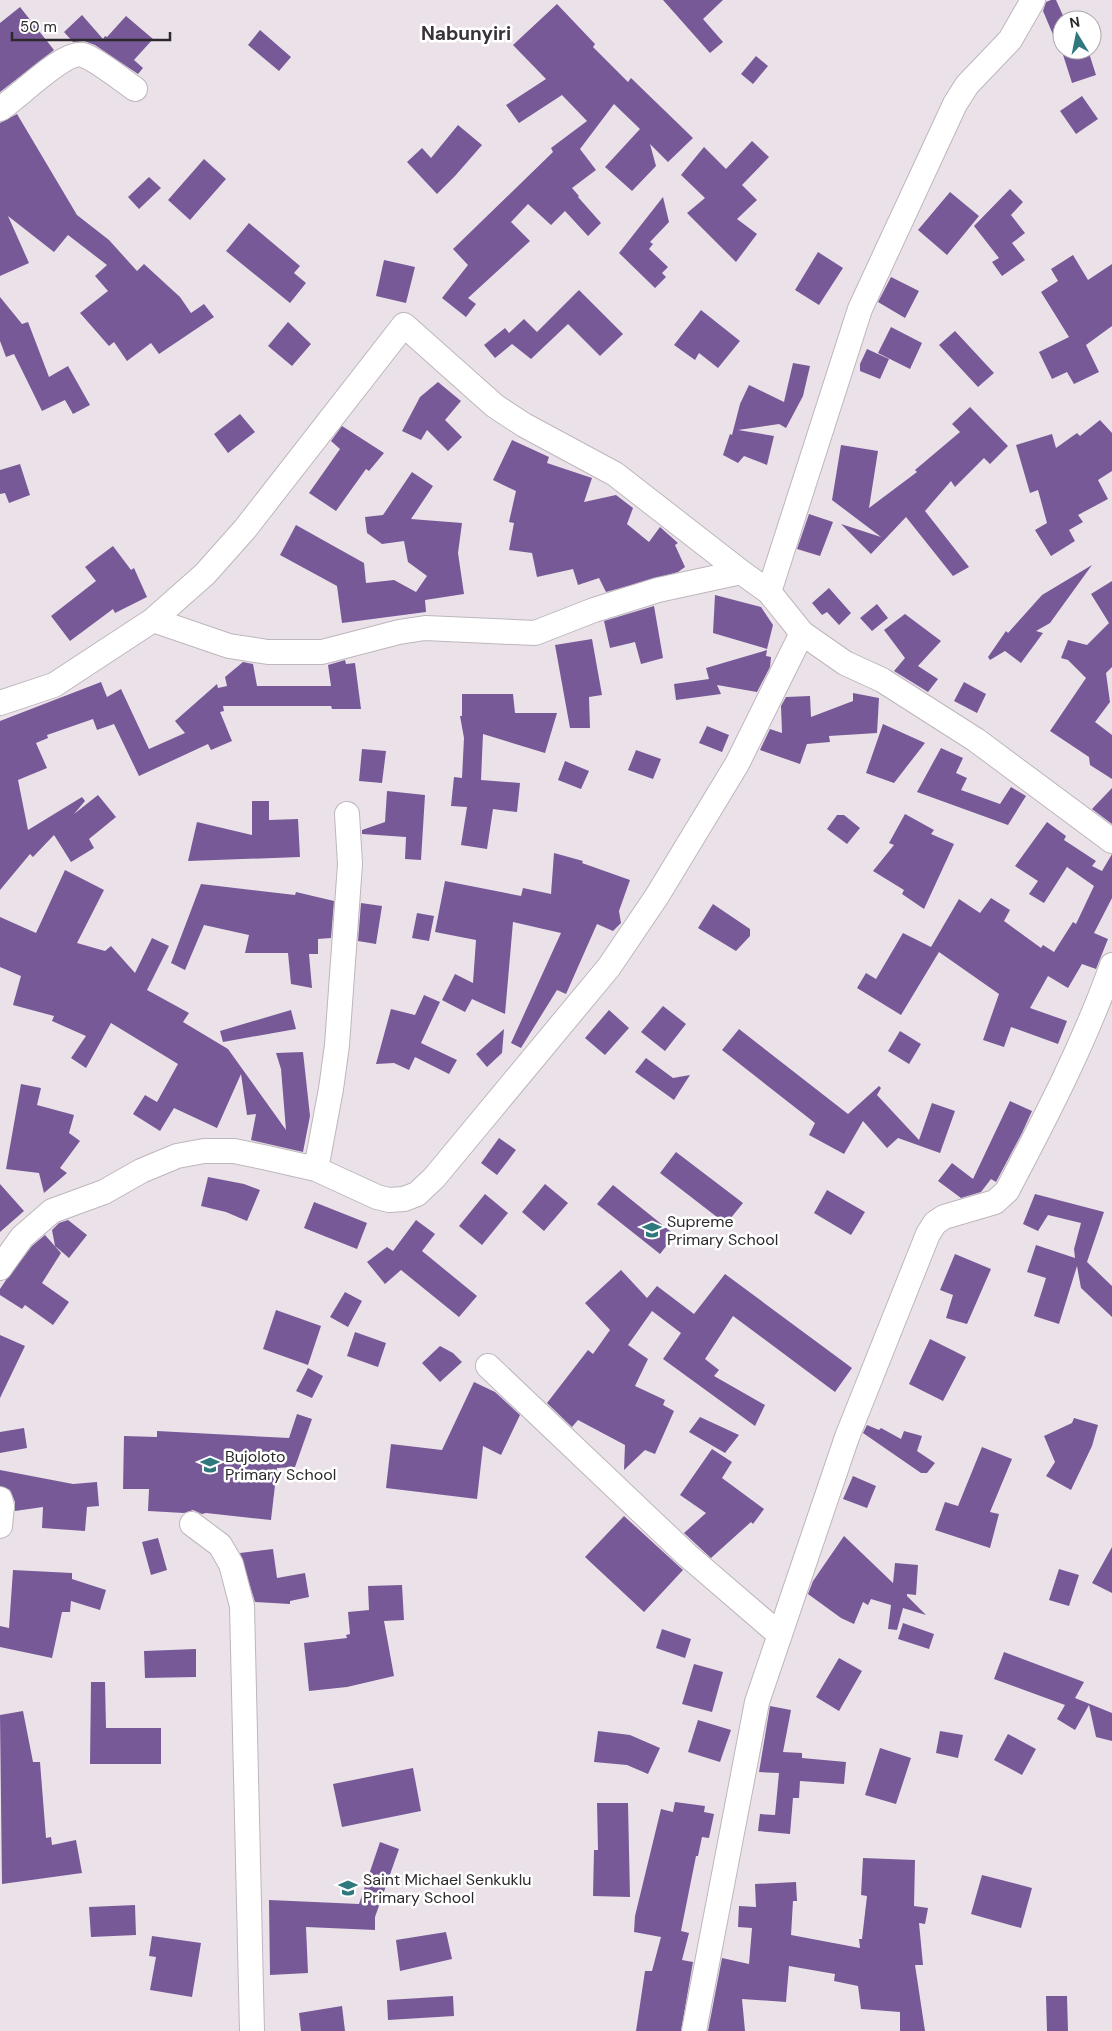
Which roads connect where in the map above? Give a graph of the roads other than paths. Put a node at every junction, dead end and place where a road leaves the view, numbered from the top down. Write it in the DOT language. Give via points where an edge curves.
graph roads {
  1 [pos="1033,0"];
  2 [pos="135,89"];
  3 [pos="0,109"];
  4 [pos="742,572"];
  5 [pos="769,592"];
  6 [pos="154,620"];
  7 [pos="802,633"];
  8 [pos="0,703"];
  9 [pos="347,814"];
  10 [pos="1112,841"];
  11 [pos="1112,965"];
  12 [pos="316,1169"];
  13 [pos="0,1268"];
  14 [pos="488,1366"];
  15 [pos="0,1499"];
  16 [pos="192,1524"];
  17 [pos="0,1526"];
  18 [pos="780,1635"];
  19 [pos="252,2031"];
  20 [pos="694,2031"];
  1 -- 5 [label="street" via="1010,40 967,85 955,104 860,308"];
  2 -- 3 [label="street" via="84,55 71,55 16,100"];
  4 -- 5 [label="street"];
  4 -- 6 [label="street" via="658,590 536,633 425,628 322,652 268,652 229,646"];
  4 -- 6 [label="street" via="615,474 495,406 404,325 245,529 205,574"];
  5 -- 7 [label="street"];
  6 -- 8 [label="street" via="54,685"];
  7 -- 10 [label="street" via="845,663 882,680 976,740"];
  7 -- 12 [label="street" via="737,764 647,912 609,967 434,1178 417,1194 389,1200"];
  9 -- 12 [label="street" via="350,864 337,1045"];
  11 -- 18 [label="street" via="1060,1089 1007,1191 994,1202 944,1217 928,1234 847,1437"];
  12 -- 13 [label="street" via="234,1152 204,1151 177,1156 104,1192 52,1212 22,1237"];
  14 -- 18 [label="street" via="687,1555"];
  15 -- 17 [label="street"];
  16 -- 19 [label="street" via="220,1545 231,1564 242,1606"];
  18 -- 20 [label="street" via="757,1702"];
}
